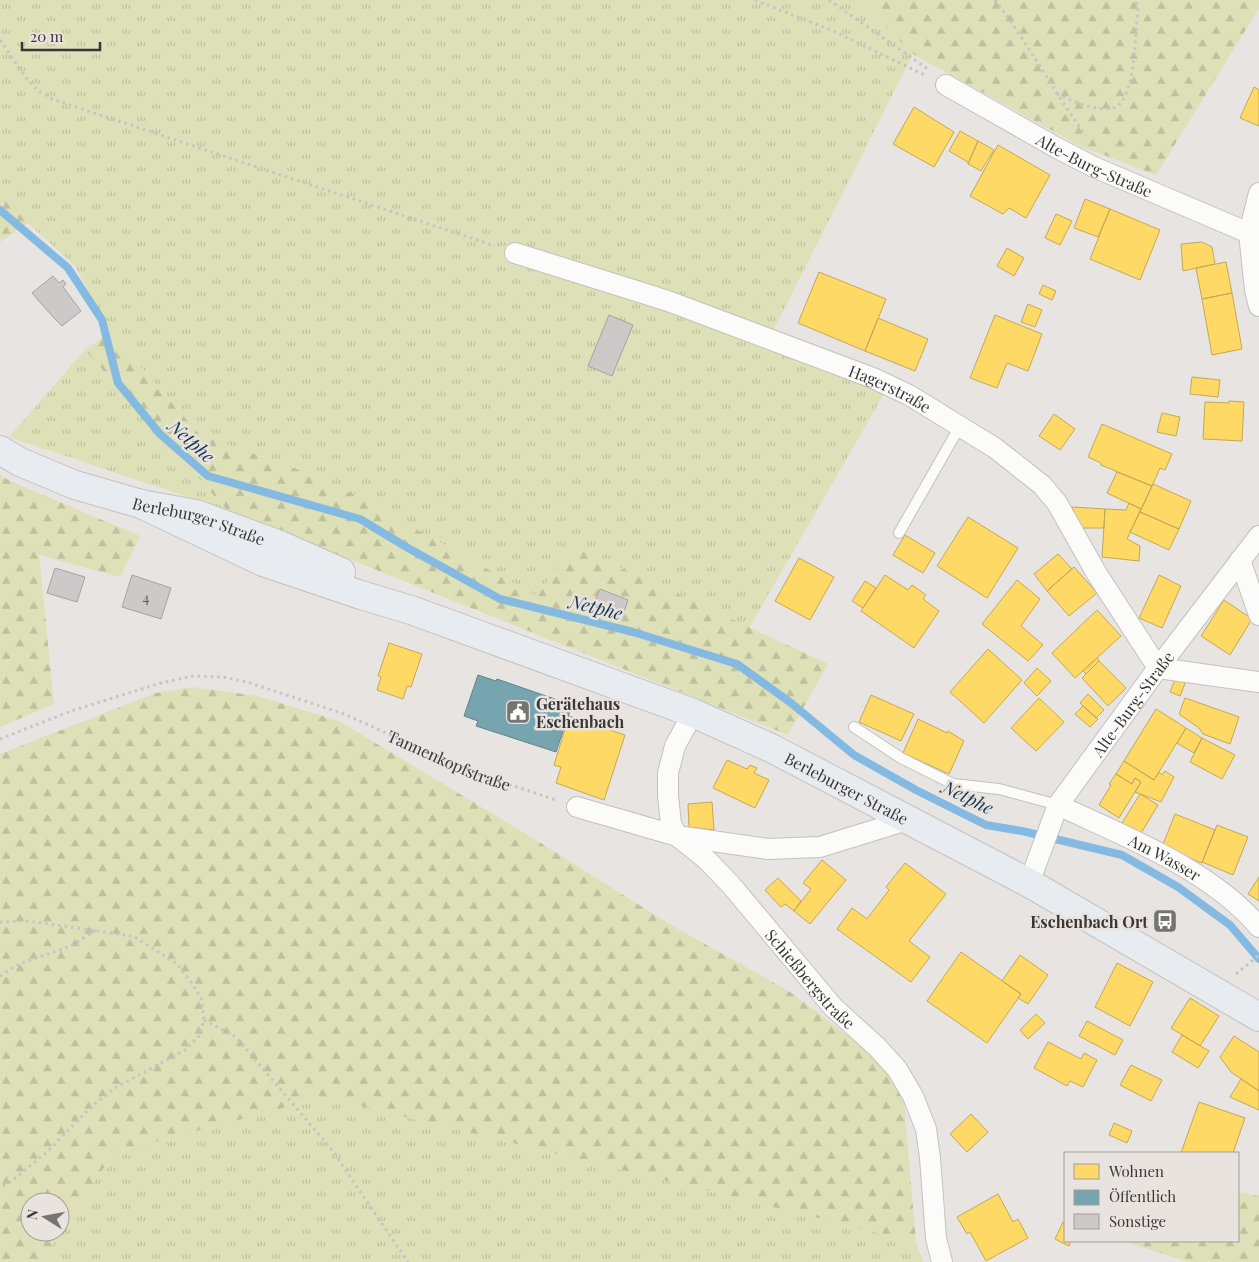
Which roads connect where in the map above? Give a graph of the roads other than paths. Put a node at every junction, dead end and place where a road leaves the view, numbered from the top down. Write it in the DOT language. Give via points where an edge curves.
graph roads {
  1 [pos="946,85"];
  2 [pos="1259,192"];
  3 [pos="1249,233"];
  4 [pos="515,252"];
  5 [pos="1259,306"];
  6 [pos="960,426"];
  7 [pos="0,450"];
  8 [pos="899,533"];
  9 [pos="1259,536"];
  10 [pos="1240,560"];
  11 [pos="1259,615"];
  12 [pos="1158,668"];
  13 [pos="1259,682"];
  14 [pos="694,713"];
  15 [pos="854,727"];
  16 [pos="577,807"];
  17 [pos="1055,814"];
  18 [pos="907,820"];
  19 [pos="677,836"];
  20 [pos="1028,883"];
  21 [pos="1259,927"];
  22 [pos="1259,1017"];
  23 [pos="942,1262"];
  1 -- 3 [label="street, Alte-Burg-Straße" via="1102,170"];
  2 -- 3 [label="street"];
  3 -- 5 [label="street"];
  4 -- 6 [label="street, Hagerstraße" via="668,301 873,378 909,395"];
  6 -- 8 [label="lane"];
  6 -- 12 [label="street, Hagerstraße" via="996,448 1042,485 1057,503 1097,574"];
  7 -- 14 [label="main road, Berleburger Straße" via="76,486 141,504 196,514 280,545 369,584 411,610"];
  9 -- 10 [label="street, Alte-Burg-Straße"];
  10 -- 11 [label="street"];
  10 -- 12 [label="street, Alte-Burg-Straße"];
  12 -- 13 [label="street"];
  12 -- 17 [label="street, Alte-Burg-Straße"];
  14 -- 18 [label="main road, Berleburger Straße" via="771,748"];
  14 -- 19 [label="street" via="676,746 668,773 671,824"];
  15 -- 17 [label="lane" via="901,758 953,784 998,789"];
  16 -- 19 [label="street"];
  17 -- 20 [label="street, Alte-Burg-Straße"];
  17 -- 21 [label="street, Am Wasser" via="1140,843 1191,871 1223,892"];
  18 -- 19 [label="street" via="820,847 768,849"];
  18 -- 20 [label="main road, Berleburger Straße"];
  19 -- 23 [label="street, Schießbergstraße" via="731,885 833,1007 897,1069 913,1096 926,1129 936,1238"];
  20 -- 22 [label="main road, Berleburger Straße"];
}
